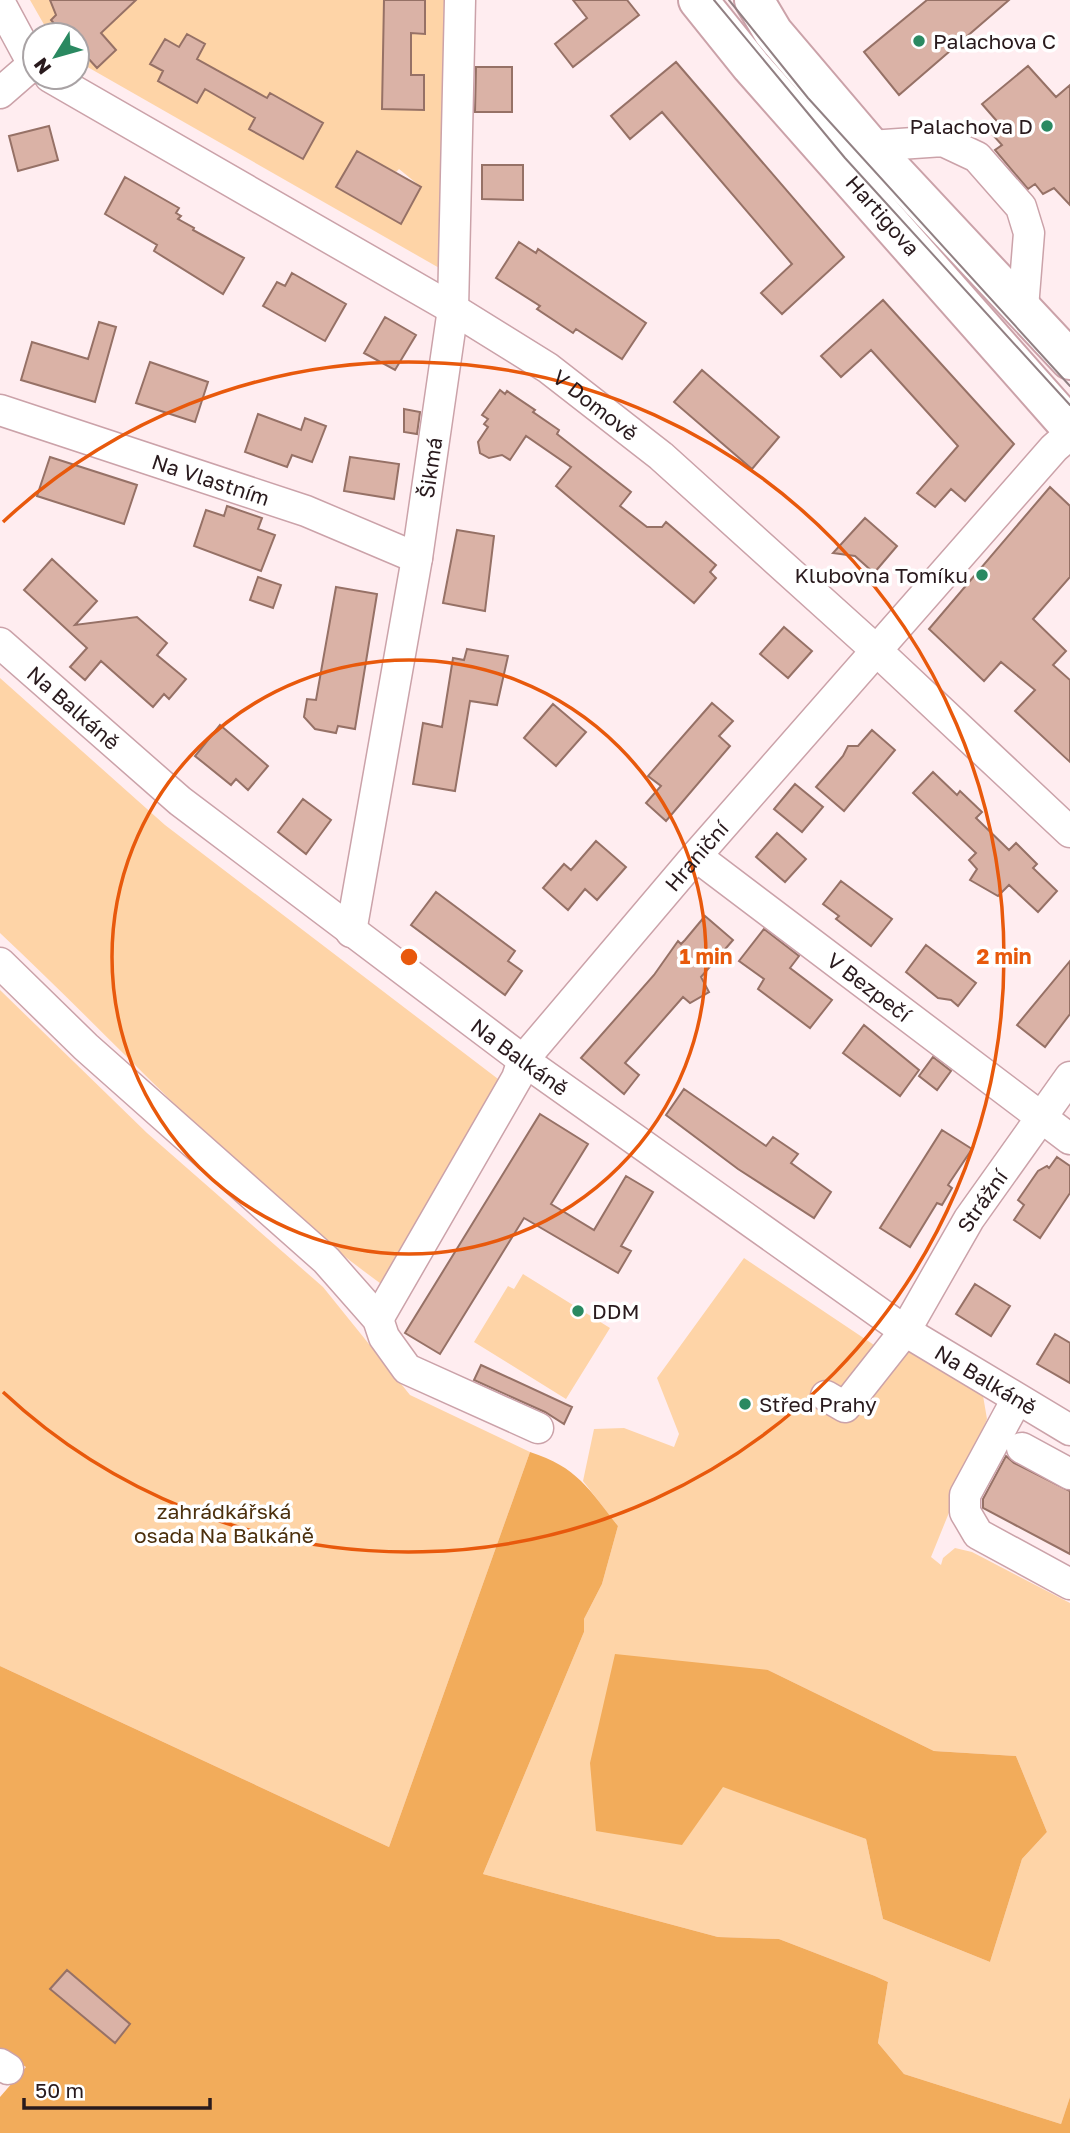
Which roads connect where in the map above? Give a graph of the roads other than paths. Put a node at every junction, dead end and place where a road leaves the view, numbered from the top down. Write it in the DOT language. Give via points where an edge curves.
graph roads {
  1 [pos="460,0"];
  2 [pos="698,0"];
  3 [pos="754,0"];
  4 [pos="0,3"];
  5 [pos="21,40"];
  6 [pos="21,81"];
  7 [pos="74,91"];
  8 [pos="0,93"];
  9 [pos="870,146"];
  10 [pos="1023,308"];
  11 [pos="453,309"];
  12 [pos="1070,360"];
  13 [pos="0,410"];
  14 [pos="1070,427"];
  15 [pos="1070,434"];
  16 [pos="417,558"];
  17 [pos="0,643"];
  18 [pos="877,650"];
  19 [pos="1070,832"];
  20 [pos="696,856"];
  21 [pos="351,932"];
  22 [pos="0,963"];
  23 [pos="523,1060"];
  24 [pos="1070,1077"];
  25 [pos="1042,1117"];
  26 [pos="1070,1139"];
  27 [pos="378,1319"];
  28 [pos="905,1331"];
  29 [pos="826,1396"];
  30 [pos="1017,1399"];
  31 [pos="538,1428"];
  32 [pos="1070,1430"];
  33 [pos="1022,1448"];
  34 [pos="1070,1474"];
  35 [pos="1070,1584"];
  1 -- 11 [label="street, Šikmá"];
  2 -- 14 [label="main road, Hartigova"];
  3 -- 9 [label="main road, Hartigova" via="773,32"];
  4 -- 5 [label="street"];
  6 -- 8 [label="street"];
  7 -- 11 [label="street, V Domově"];
  9 -- 10 [label="main road, Hartigova"];
  9 -- 10 [label="street" via="943,141 977,157 1021,207 1029,233"];
  10 -- 12 [label="main road, Hartigova"];
  11 -- 16 [label="street, Šikmá"];
  11 -- 18 [label="street, V Domově" via="548,368 662,456"];
  13 -- 16 [label="street, Na Vlastním" via="306,511"];
  15 -- 18 [label="street, Hraniční"];
  16 -- 21 [label="street, Šikmá"];
  17 -- 21 [label="street, Na Balkáně" via="159,785"];
  18 -- 19 [label="street, V Domově"];
  18 -- 20 [label="street, Hraniční"];
  20 -- 23 [label="street, Hraniční"];
  20 -- 25 [label="street, V Bezpečí"];
  21 -- 23 [label="street, Na Balkáně"];
  22 -- 27 [label="street" via="86,1047 326,1260"];
  23 -- 27 [label="street, Hraniční" via="517,1078"];
  23 -- 28 [label="street, Na Balkáně"];
  24 -- 25 [label="street, Strážní"];
  25 -- 26 [label="street, V Bezpečí"];
  25 -- 28 [label="street, Strážní" via="970,1219"];
  27 -- 31 [label="street" via="384,1337 407,1369"];
  28 -- 29 [label="street, Strážní" via="845,1407"];
  28 -- 30 [label="street, Na Balkáně"];
  30 -- 32 [label="street, Na Balkáně"];
  30 -- 35 [label="street" via="965,1495 965,1512 978,1534"];
  33 -- 34 [label="street"];
}
